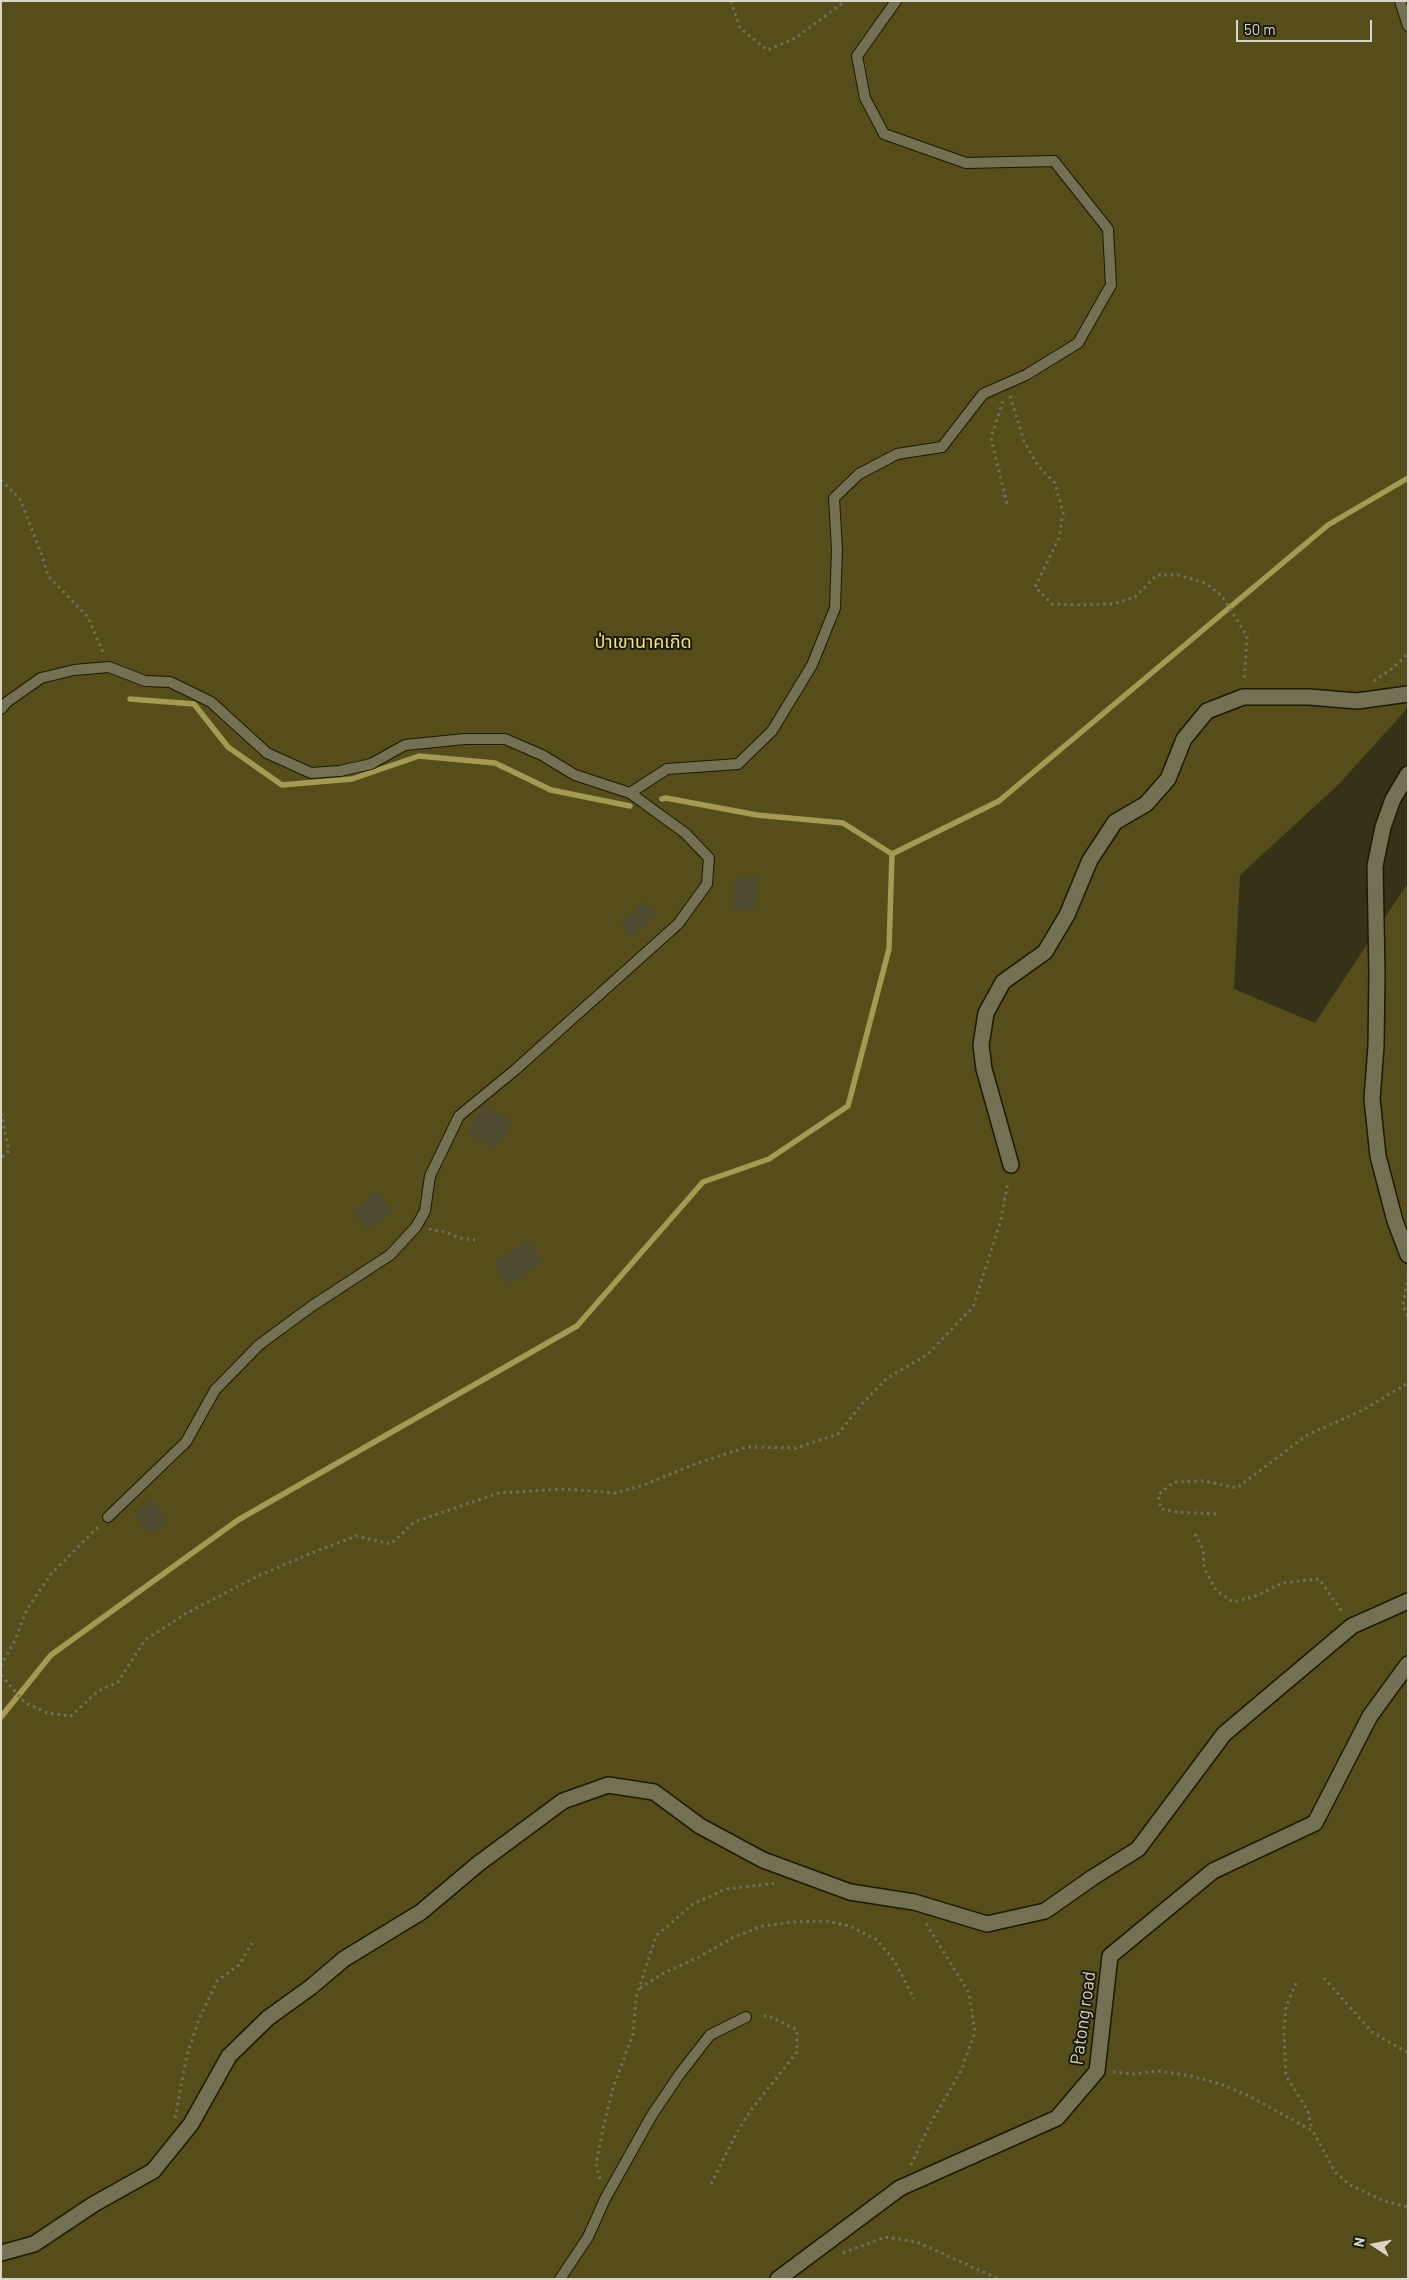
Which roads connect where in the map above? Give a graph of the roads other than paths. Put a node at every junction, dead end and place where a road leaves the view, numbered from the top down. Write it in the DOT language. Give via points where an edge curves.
graph roads {
  1 [pos="896,1"];
  2 [pos="1400,1"];
  3 [pos="1408,26"];
  4 [pos="1408,694"];
  5 [pos="1,709"];
  6 [pos="1408,774"];
  7 [pos="630,793"];
  8 [pos="1011,1165"];
  9 [pos="1408,1255"];
  10 [pos="108,1517"];
  11 [pos="1408,1601"];
  12 [pos="1408,1664"];
  13 [pos="746,2017"];
  14 [pos="1,2253"];
  15 [pos="560,2279"];
  16 [pos="778,2279"];
  1 -- 7 [label="lane" via="857,56 865,98 884,134 966,163 1054,161 1108,229 1111,285 1078,343 1026,375 983,394 942,447 897,454 859,474 834,498 835,608 812,665 772,731 738,764 667,769"];
  2 -- 3 [label="lane"];
  4 -- 8 [label="street" via="1357,701 1242,696 1207,711 1184,738 1168,779 1146,804 1115,822 1090,860 1067,915 1045,952 1003,982 986,1014 981,1045 984,1069"];
  5 -- 7 [label="lane" via="41,678 74,670 109,667 145,681 170,682 211,702 267,753 311,774 371,764 405,745 505,739 575,774"];
  6 -- 9 [label="street" via="1393,799 1374,866 1376,1037 1372,1099 1378,1156 1395,1221"];
  7 -- 10 [label="lane" via="685,833 709,858 707,884 678,924 459,1116 430,1176 425,1211 416,1227 390,1255 259,1345 215,1390 186,1442"];
  11 -- 14 [label="street" via="1352,1626 1224,1734 1138,1849 1046,1912 987,1924 914,1902 850,1892 763,1860 700,1826 654,1792 608,1785 563,1802 478,1864 421,1912 344,1958 268,2018 229,2056 191,2124 153,2171 94,2204 34,2244"];
  12 -- 16 [label="street, Patong road" via="1370,1716 1315,1823 1213,1871 1110,1956 1097,2071 1057,2118 900,2188"];
  13 -- 15 [label="lane" via="710,2036 694,2055 652,2115 605,2199 588,2237"];
}
